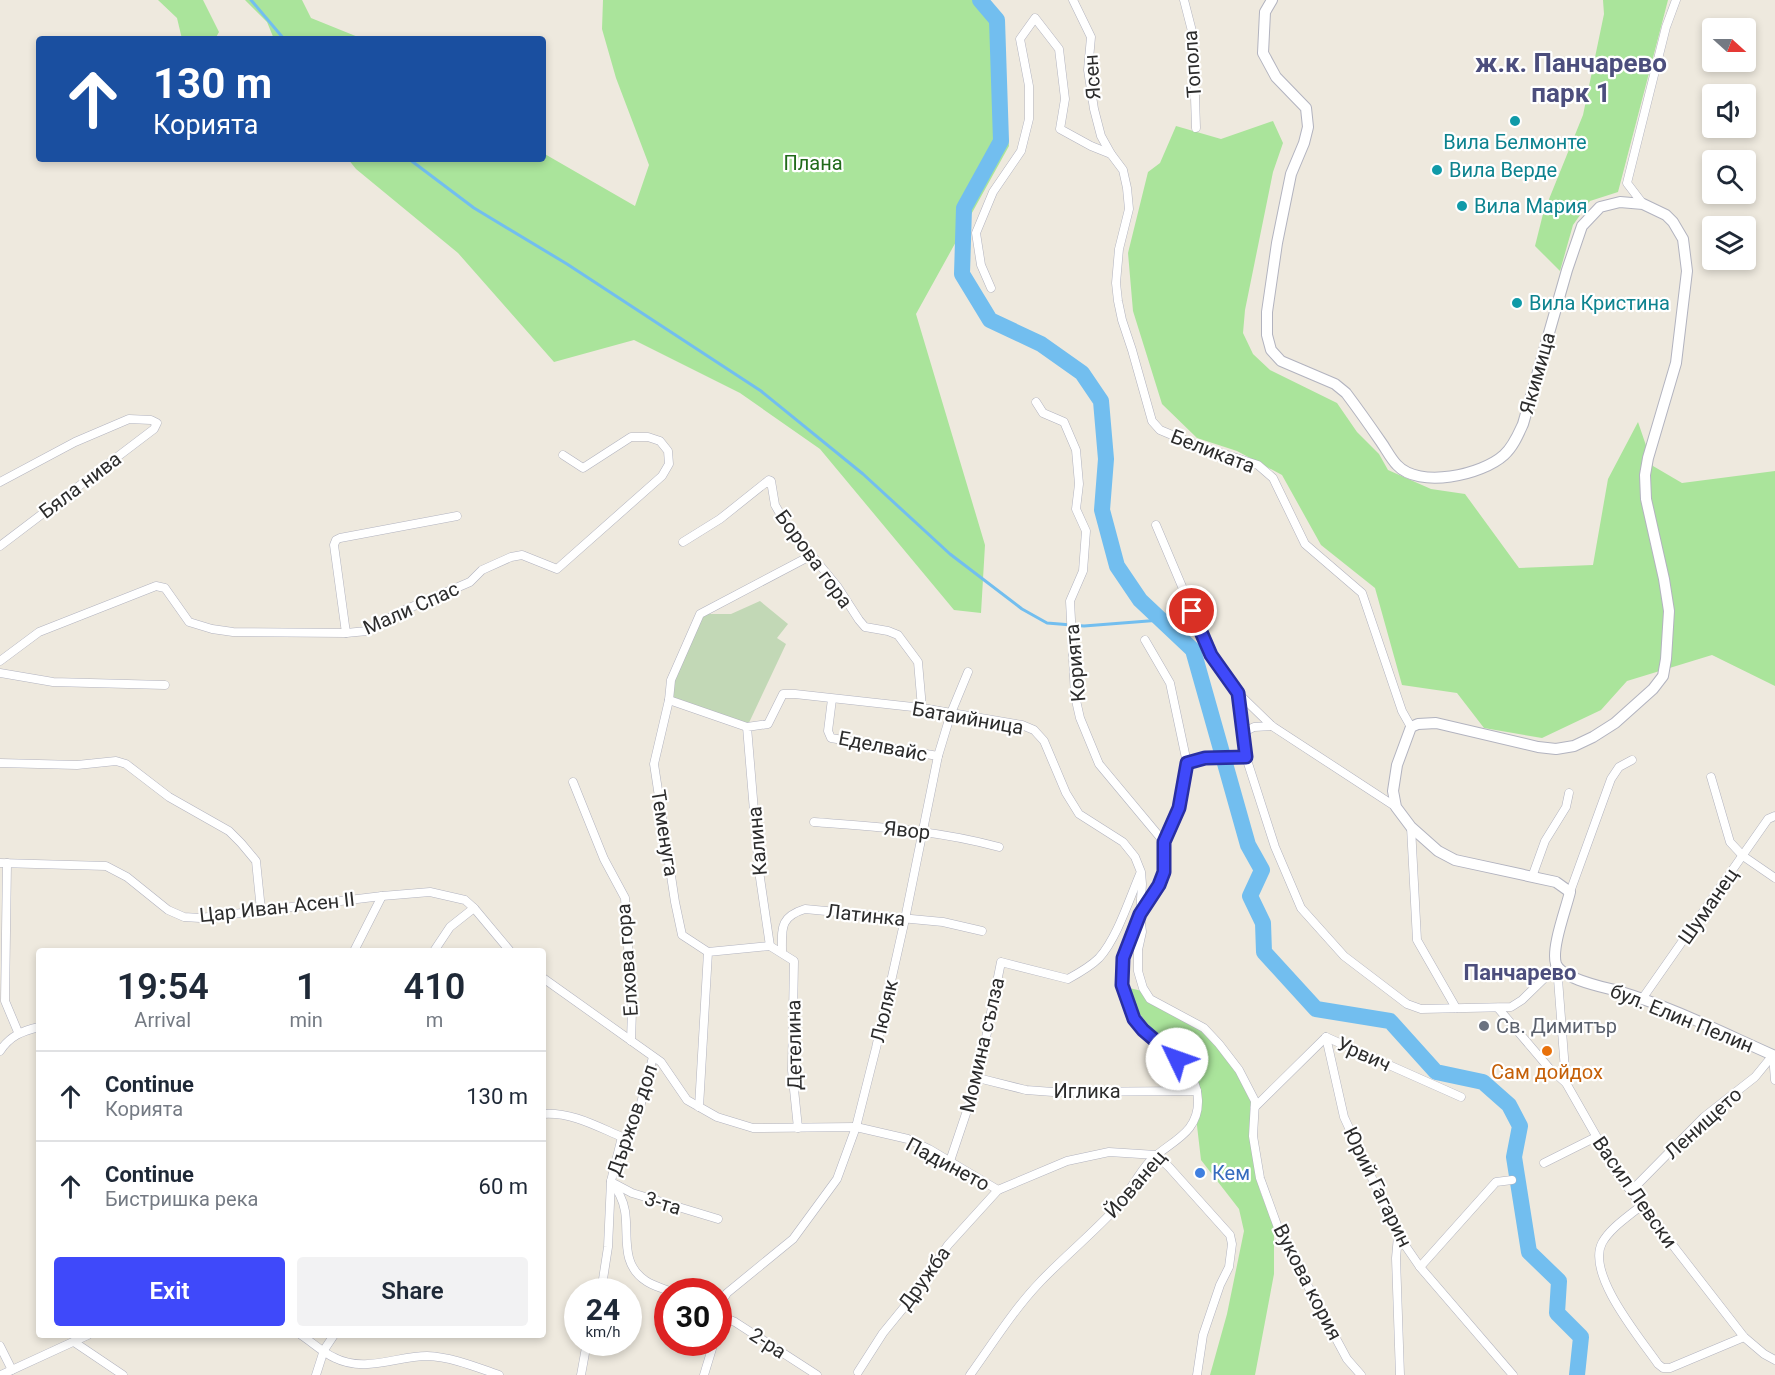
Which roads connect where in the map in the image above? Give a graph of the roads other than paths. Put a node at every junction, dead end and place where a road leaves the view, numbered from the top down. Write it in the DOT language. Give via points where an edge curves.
graph roads {
  1 [pos="1073,0"];
  2 [pos="1184,0"];
  3 [pos="1272,0"];
  4 [pos="1676,0"];
  5 [pos="1196,128"];
  6 [pos="1111,154"];
  7 [pos="1643,204"];
  8 [pos="991,288"];
  9 [pos="1035,402"];
  10 [pos="563,455"];
  11 [pos="0,482"];
  12 [pos="457,516"];
  13 [pos="1156,525"];
  14 [pos="683,542"];
  15 [pos="0,546"];
  16 [pos="812,555"];
  17 [pos="346,633"];
  18 [pos="1145,639"];
  19 [pos="0,661"];
  20 [pos="968,672"];
  21 [pos="0,673"];
  22 [pos="165,685"];
  23 [pos="1238,693"];
  24 [pos="832,699"];
  25 [pos="669,700"];
  26 [pos="922,708"];
  27 [pos="951,713"];
  28 [pos="1272,726"];
  29 [pos="747,727"];
  30 [pos="1412,727"];
  31 [pos="1244,732"];
  32 [pos="938,756"];
  33 [pos="1246,757"];
  34 [pos="1632,760"];
  35 [pos="0,763"];
  36 [pos="1187,763"];
  37 [pos="1711,777"];
  38 [pos="573,782"];
  39 [pos="1569,793"];
  40 [pos="1396,807"];
  41 [pos="1775,816"];
  42 [pos="814,822"];
  43 [pos="1411,827"];
  44 [pos="923,831"];
  45 [pos="1164,842"];
  46 [pos="999,847"];
  47 [pos="1743,856"];
  48 [pos="3,863"];
  49 [pos="1141,872"];
  50 [pos="1532,878"];
  51 [pos="1775,878"];
  52 [pos="1570,892"];
  53 [pos="382,896"];
  54 [pos="474,908"];
  55 [pos="261,910"];
  56 [pos="1140,914"];
  57 [pos="905,919"];
  58 [pos="982,931"];
  59 [pos="770,946"];
  60 [pos="356,948"];
  61 [pos="436,948"];
  62 [pos="507,948"];
  63 [pos="708,952"];
  64 [pos="782,952"];
  65 [pos="1557,966"];
  66 [pos="546,980"];
  67 [pos="1642,999"];
  68 [pos="1456,1008"];
  69 [pos="1498,1008"];
  70 [pos="36,1028"];
  71 [pos="18,1032"];
  72 [pos="1326,1037"];
  73 [pos="631,1041"];
  74 [pos="0,1051"];
  75 [pos="1774,1055"];
  76 [pos="653,1057"];
  77 [pos="978,1078"];
  78 [pos="1775,1080"];
  79 [pos="1566,1083"];
  80 [pos="1197,1091"];
  81 [pos="1461,1097"];
  82 [pos="699,1107"];
  83 [pos="1255,1107"];
  84 [pos="546,1114"];
  85 [pos="855,1127"];
  86 [pos="798,1128"];
  87 [pos="622,1137"];
  88 [pos="1596,1137"];
  89 [pos="1156,1155"];
  90 [pos="950,1161"];
  91 [pos="1544,1163"];
  92 [pos="1512,1180"];
  93 [pos="611,1181"];
  94 [pos="998,1190"];
  95 [pos="1631,1191"];
  96 [pos="1642,1205"];
  97 [pos="718,1219"];
  98 [pos="1398,1235"];
  99 [pos="1420,1267"];
  100 [pos="604,1278"];
  101 [pos="654,1284"];
  102 [pos="732,1289"];
  103 [pos="732,1321"];
  104 [pos="1744,1337"];
  105 [pos="82,1338"];
  106 [pos="306,1338"];
  107 [pos="332,1338"];
  108 [pos="74,1342"];
  109 [pos="0,1346"];
  110 [pos="324,1350"];
  111 [pos="584,1356"];
  112 [pos="710,1356"];
  113 [pos="1775,1360"];
  114 [pos="12,1370"];
  115 [pos="858,1372"];
  116 [pos="1,1375"];
  117 [pos="123,1375"];
  118 [pos="316,1375"];
  119 [pos="499,1375"];
  120 [pos="581,1375"];
  121 [pos="704,1375"];
  122 [pos="817,1375"];
  123 [pos="970,1375"];
  124 [pos="1197,1375"];
  125 [pos="1360,1375"];
  126 [pos="1400,1375"];
  127 [pos="1513,1375"];
  1 -- 6 [label="street, Ясен" via="1091,37 1088,70 1094,109"];
  2 -- 5 [label="street, Топола" via="1193,34"];
  3 -- 7 [label="street, Якимица" via="1265,12 1263,53 1276,77 1306,108 1308,127 1291,174 1277,243 1267,312 1271,350 1281,361 1335,384 1346,393 1398,466 1414,475 1428,479 1467,473 1504,455 1523,424 1582,226 1600,207 1620,202"];
  4 -- 7 [label="street" via="1627,183"];
  6 -- 8 [label="street" via="1060,129 1065,99 1059,49 1035,18 1020,39 1029,86 1029,119 1021,151 993,192 976,233 981,265"];
  6 -- 30 [label="street, Беликата" via="1123,170 1129,209 1119,249 1118,301 1152,422 1160,430 1196,446 1257,465 1273,478 1305,544 1362,593 1402,711"];
  7 -- 30 [label="street, Якимица" via="1666,215 1678,229 1688,271 1676,363 1645,475 1646,499 1669,611 1663,676 1615,723 1574,746 1538,747 1436,723"];
  9 -- 45 [label="street, Корията" via="1044,413 1064,422 1076,450 1076,509 1086,531 1083,571 1070,602 1075,696 1080,718 1098,764"];
  10 -- 17 [label="street, Мали Спас" via="583,468 631,437 648,437 660,441 668,451 669,464 662,476 557,569 522,555 511,557 482,570 470,582 367,631"];
  11 -- 15 [label="street, Бяла нива" via="75,442 129,419 157,423"];
  12 -- 17 [label="street" via="336,540"];
  13 -- 23 [label="street" via="1211,655"];
  14 -- 16 [label="street, Борова гора" via="769,480 775,505"];
  16 -- 25 [label="street, Теменуга" via="700,614 671,680"];
  16 -- 26 [label="street, Борова гора" via="865,627 898,635 918,662"];
  17 -- 19 [label="street, Мали Спас" via="233,632 212,628 189,622 165,588 156,586 39,633"];
  18 -- 36 [label="street" via="1170,682"];
  20 -- 27 [label="street, Люляк"];
  21 -- 22 [label="street" via="53,682"];
  23 -- 28 [label="street"];
  23 -- 31 [label="street"];
  24 -- 26 [label="street, Батаийница"];
  24 -- 29 [label="street, Батаийница" via="783,694 768,724"];
  24 -- 32 [label="street, Еделвайс" via="828,731 831,738"];
  25 -- 29 [label="street"];
  25 -- 63 [label="street, Теменуга" via="654,764 675,902 682,935"];
  26 -- 27 [label="street, Батаийница"];
  27 -- 32 [label="street, Люляк"];
  27 -- 49 [label="street, Батаийница" via="1034,730 1044,741 1079,814 1123,842"];
  28 -- 31 [label="street"];
  28 -- 40 [label="street"];
  29 -- 59 [label="street, Калина" via="759,871"];
  30 -- 40 [label="street" via="1397,765 1393,791"];
  31 -- 33 [label="street"];
  32 -- 44 [label="street, Люляк"];
  33 -- 36 [label="street" via="1205,758"];
  33 -- 68 [label="street" via="1289,880 1302,908 1322,933 1344,956 1407,1004 1421,1009"];
  34 -- 52 [label="street, Васил Левски" via="1619,767 1611,779"];
  35 -- 55 [label="street" via="126,764 169,797 229,831 241,843 256,861"];
  36 -- 45 [label="street" via="1179,808"];
  37 -- 47 [label="street" via="1730,842"];
  38 -- 73 [label="street, Елхова гора" via="604,859 625,898"];
  39 -- 50 [label="street"];
  40 -- 43 [label="street"];
  41 -- 47 [label="street, Шуманец" via="1768,819"];
  42 -- 44 [label="street, Явор"];
  43 -- 50 [label="street" via="1455,860"];
  43 -- 68 [label="street" via="1417,940"];
  44 -- 46 [label="street, Явор"];
  44 -- 57 [label="street, Люляк"];
  45 -- 56 [label="street" via="1164,872"];
  47 -- 51 [label="street"];
  47 -- 67 [label="street, Шуманец"];
  48 -- 55 [label="street, Цар Иван Асен II" via="106,866 127,877 168,910 184,916 201,918"];
  48 -- 71 [label="street" via="4,1001"];
  49 -- 56 [label="street, Батаийница"];
  49 -- 77 [label="street, Момина сълза" via="1109,944 1090,967 1068,979 1001,962"];
  50 -- 52 [label="street" via="1556,882"];
  52 -- 65 [label="street, Васил Левски" via="1555,955"];
  53 -- 54 [label="street, Цар Иван Асен II" via="430,892 465,900"];
  53 -- 55 [label="street, Цар Иван Асен II"];
  53 -- 60 [label="street"];
  54 -- 61 [label="street" via="450,927"];
  54 -- 62 [label="street, Цар Иван Асен II"];
  56 -- 80 [label="street" via="1123,958 1122,985 1134,1019 1177,1059"];
  56 -- 83 [label="street, Вукова кория" via="1138,971 1143,988 1150,999 1204,1028 1220,1044 1239,1070"];
  57 -- 58 [label="street, Латинка"];
  57 -- 64 [label="street, Латинка" via="805,909 784,921"];
  57 -- 85 [label="street, Люляк"];
  59 -- 63 [label="street"];
  59 -- 64 [label="street"];
  63 -- 82 [label="street"];
  64 -- 86 [label="street, Детелина" via="794,961 792,1070"];
  65 -- 67 [label="street, бул. Елин Пелин" via="1576,979"];
  65 -- 69 [label="street" via="1522,1000 1511,1007"];
  65 -- 79 [label="street, Васил Левски"];
  66 -- 73 [label="street"];
  67 -- 75 [label="street, бул. Елин Пелин"];
  68 -- 69 [label="street"];
  69 -- 79 [label="street"];
  70 -- 71 [label="street"];
  71 -- 74 [label="street"];
  72 -- 81 [label="street, Урвич"];
  72 -- 83 [label="street, Урвич"];
  72 -- 98 [label="street, Юрий Гагарин" via="1344,1117"];
  73 -- 76 [label="street"];
  75 -- 78 [label="street"];
  75 -- 95 [label="street, Ленището" via="1755,1077 1704,1117"];
  76 -- 82 [label="street, Падинето" via="661,1062 687,1100"];
  76 -- 87 [label="street, Държов дол" via="639,1111 630,1134"];
  77 -- 80 [label="street, Иглика" via="1053,1092"];
  77 -- 90 [label="street, Момина сълза"];
  79 -- 88 [label="street, Васил Левски"];
  80 -- 89 [label="street, Йованец" via="1196,1117 1186,1133"];
  82 -- 86 [label="street, Падинето" via="753,1128"];
  83 -- 125 [label="street, Вукова кория" via="1254,1136 1260,1178 1281,1236 1347,1359"];
  84 -- 87 [label="street" via="580,1119"];
  85 -- 86 [label="street, Падинето"];
  85 -- 90 [label="street, Падинето" via="908,1139"];
  85 -- 102 [label="street, Люляк" via="837,1179 793,1239"];
  87 -- 93 [label="street, Държов дол"];
  88 -- 91 [label="street"];
  88 -- 95 [label="street, Васил Левски"];
  89 -- 94 [label="street, Падинето" via="1109,1152 1067,1161"];
  89 -- 123 [label="street, Йованец" via="1117,1207 1041,1280"];
  89 -- 124 [label="street" via="1230,1235 1232,1244 1229,1268 1203,1335"];
  90 -- 94 [label="street, Падинето"];
  92 -- 99 [label="street" via="1496,1182"];
  93 -- 97 [label="street, 3-та" via="632,1193"];
  93 -- 100 [label="street, Държов дол"];
  93 -- 101 [label="street" via="623,1203 626,1250 632,1265 643,1279"];
  94 -- 115 [label="street, Дружба" via="948,1245"];
  95 -- 96 [label="street, Васил Левски"];
  96 -- 104 [label="street, Васил Левски"];
  96 -- 104 [label="street" via="1611,1231 1601,1244 1598,1262 1606,1287 1658,1364 1670,1368"];
  98 -- 99 [label="street, Юрий Гагарин"];
  98 -- 126 [label="street"];
  99 -- 127 [label="street, Юрий Гагарин"];
  103 -- 122 [label="street, 2-ра"];
  104 -- 113 [label="street, Васил Левски"];
  105 -- 108 [label="street"];
  106 -- 110 [label="street"];
  107 -- 110 [label="street"];
  108 -- 114 [label="street"];
  108 -- 117 [label="street"];
  109 -- 114 [label="street"];
  110 -- 118 [label="street"];
  110 -- 119 [label="street" via="334,1358 359,1364 440,1357"];
  111 -- 120 [label="street"];
  112 -- 121 [label="street"];
  114 -- 116 [label="street"];
}
